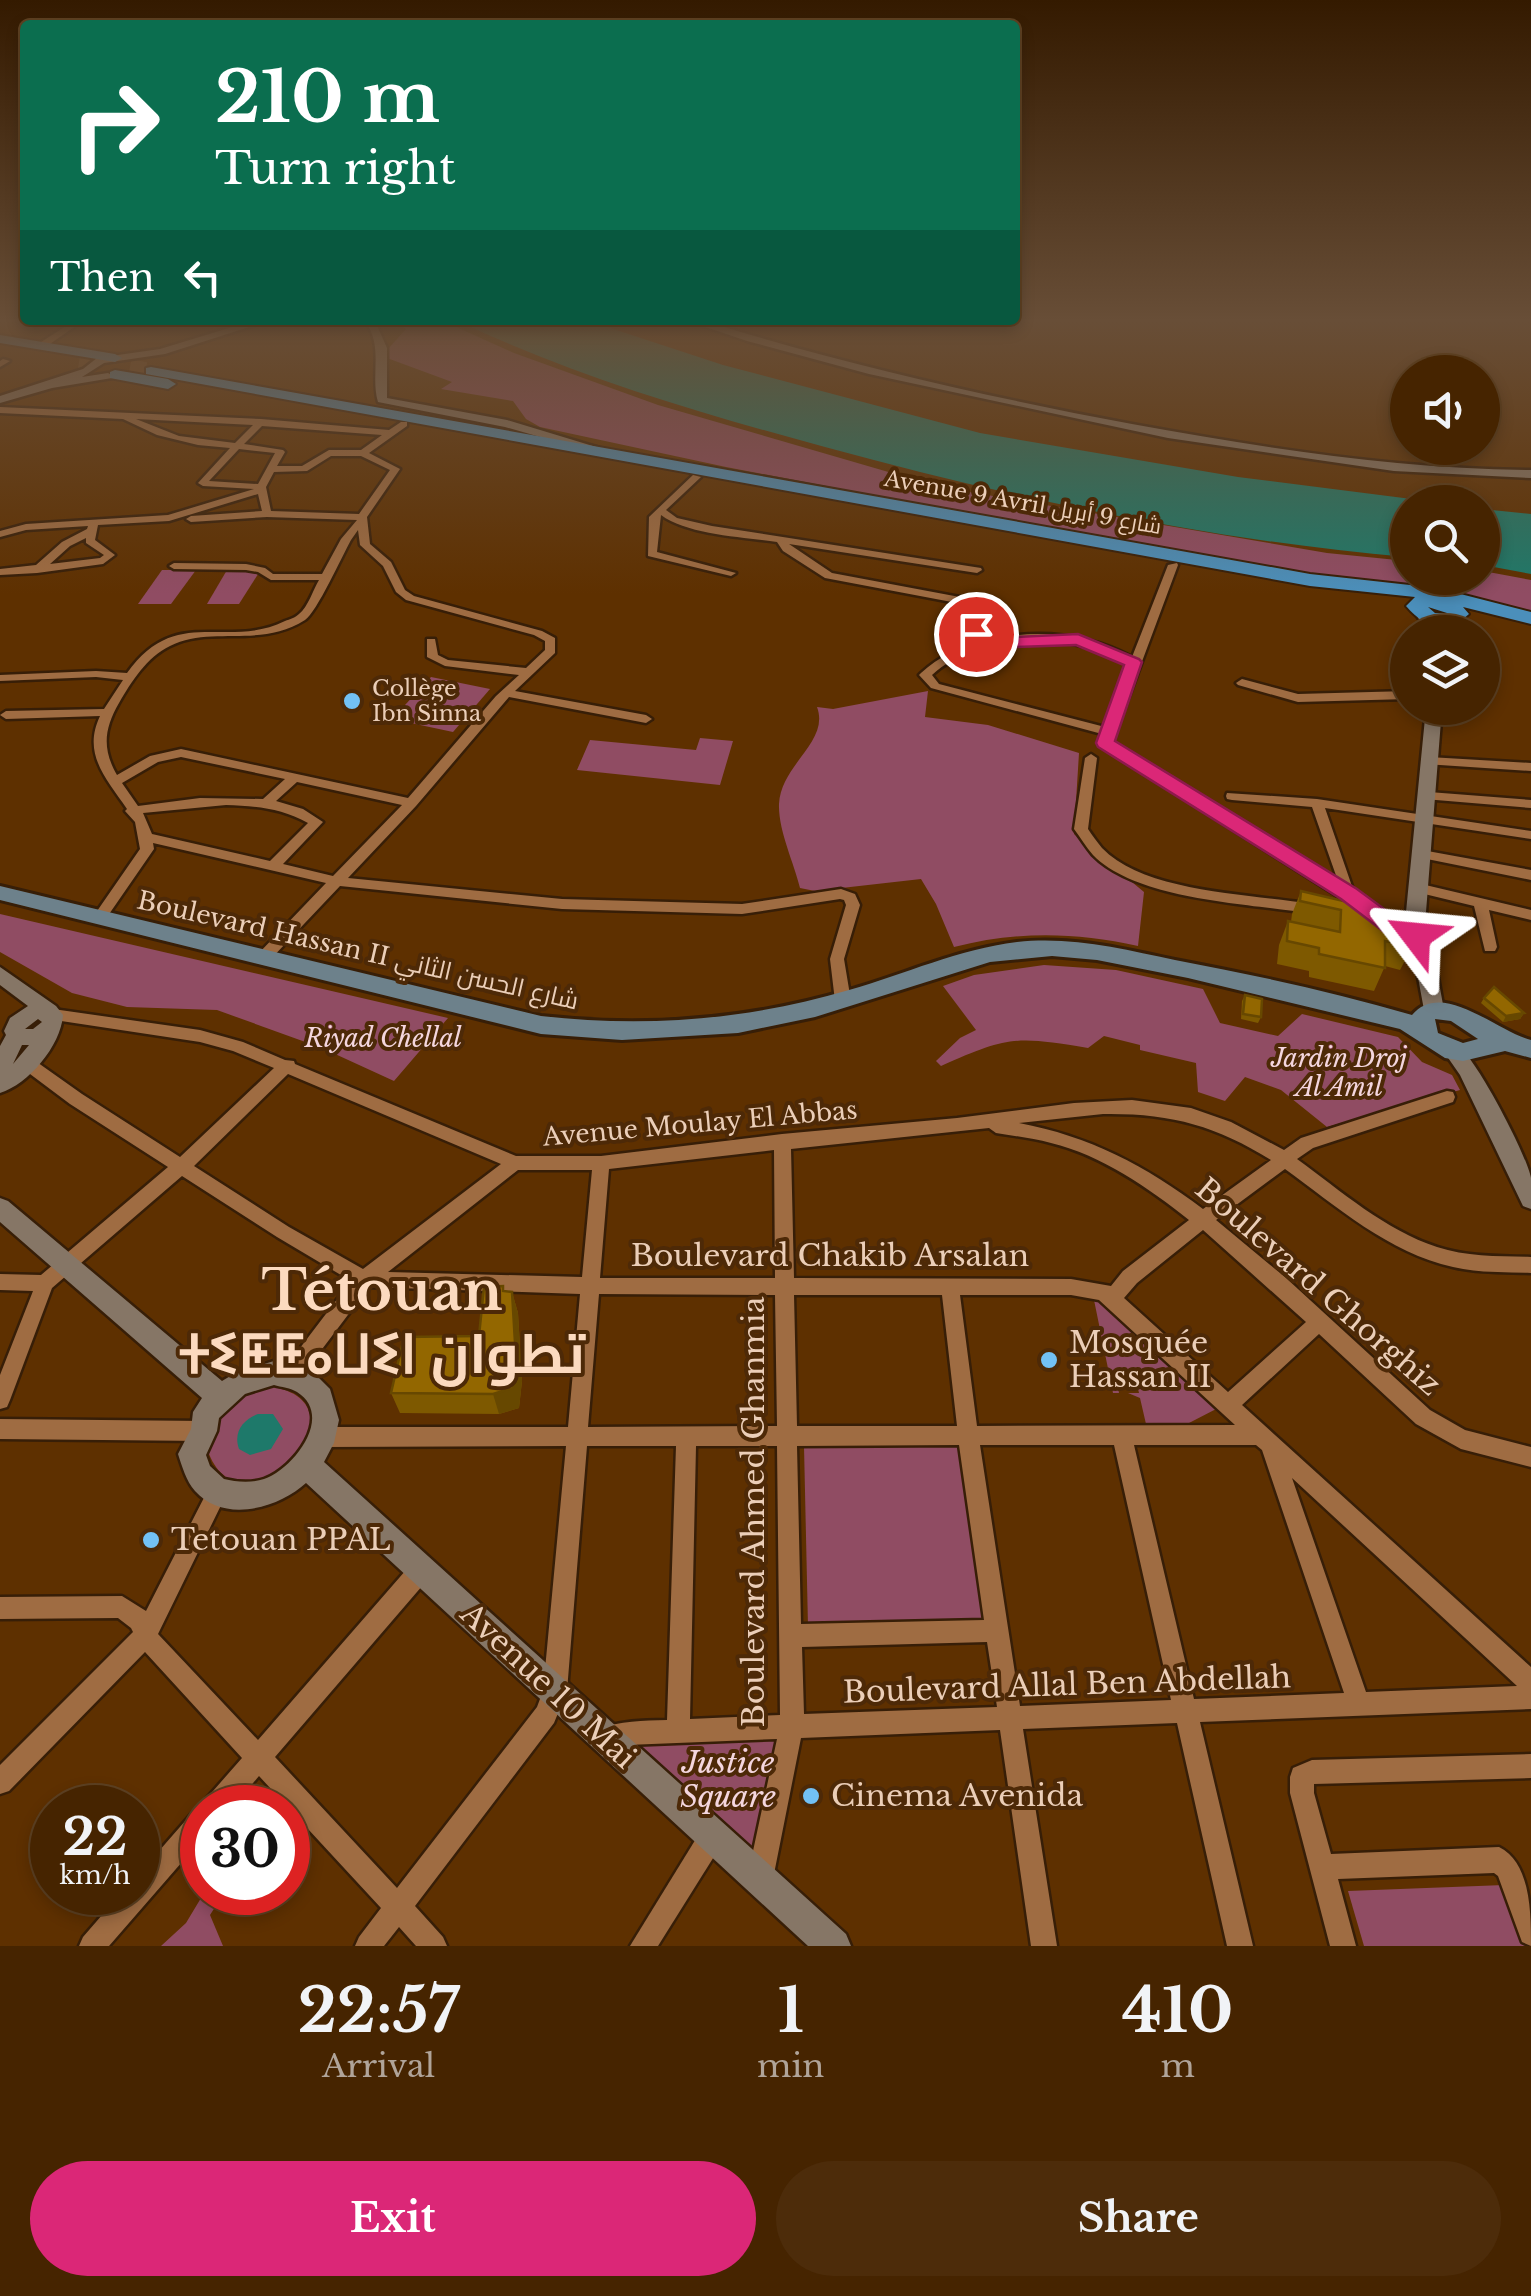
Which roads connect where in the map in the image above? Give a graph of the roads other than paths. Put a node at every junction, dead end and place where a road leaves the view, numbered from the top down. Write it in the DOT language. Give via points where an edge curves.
graph roads {
  1 [pos="33,412"];
  2 [pos="341,412"];
  3 [pos="363,412"];
  4 [pos="444,412"];
  5 [pos="1048,412"];
  6 [pos="127,417"];
  7 [pos="261,422"];
  8 [pos="397,428"];
  9 [pos="239,446"];
  10 [pos="362,453"];
  11 [pos="612,453"];
  12 [pos="269,468"];
  13 [pos="1531,474"];
  14 [pos="696,477"];
  15 [pos="260,489"];
  16 [pos="660,510"];
  17 [pos="267,514"];
  18 [pos="362,518"];
  19 [pos="153,520"];
  20 [pos="92,528"];
  21 [pos="0,534"];
  22 [pos="780,538"];
  23 [pos="1172,564"];
  24 [pos="174,566"];
  25 [pos="37,570"];
  26 [pos="976,570"];
  27 [pos="0,572"];
  28 [pos="731,574"];
  29 [pos="326,577"];
  30 [pos="1310,580"];
  31 [pos="1427,615"];
  32 [pos="1430,615"];
  33 [pos="1500,619"];
  34 [pos="1531,620"];
  35 [pos="1500,627"];
  36 [pos="1531,632"];
  37 [pos="431,641"];
  38 [pos="990,643"];
  39 [pos="1133,662"];
  40 [pos="526,672"];
  41 [pos="128,677"];
  42 [pos="0,678"];
  43 [pos="1242,684"];
  44 [pos="507,692"];
  45 [pos="1390,695"];
  46 [pos="108,712"];
  47 [pos="6,715"];
  48 [pos="646,719"];
  49 [pos="1432,725"];
  50 [pos="1106,738"];
  51 [pos="1091,758"];
  52 [pos="1429,761"];
  53 [pos="1531,767"];
  54 [pos="294,778"];
  55 [pos="115,782"];
  56 [pos="1232,796"];
  57 [pos="1429,796"];
  58 [pos="411,803"];
  59 [pos="1317,803"];
  60 [pos="1531,804"];
  61 [pos="264,805"];
  62 [pos="132,811"];
  63 [pos="1428,818"];
  64 [pos="1531,835"];
  65 [pos="147,837"];
  66 [pos="1422,854"];
  67 [pos="274,866"];
  68 [pos="1531,875"];
  69 [pos="336,881"];
  70 [pos="1418,888"];
  71 [pos="0,893"];
  72 [pos="1349,894"];
  73 [pos="1480,903"];
  74 [pos="1531,915"];
  75 [pos="100,917"];
  76 [pos="1406,932"];
  77 [pos="1490,948"];
  78 [pos="263,958"];
  79 [pos="0,974"];
  80 [pos="843,1001"];
  81 [pos="1428,1014"];
  82 [pos="50,1019"];
  83 [pos="14,1026"];
  84 [pos="1476,1048"];
  85 [pos="1531,1049"];
  86 [pos="28,1064"];
  87 [pos="288,1065"];
  88 [pos="0,1068"];
  89 [pos="0,1085"];
  90 [pos="1447,1097"];
  91 [pos="957,1124"];
  92 [pos="782,1141"];
  93 [pos="1285,1158"];
  94 [pos="515,1163"];
  95 [pos="601,1163"];
  96 [pos="182,1166"];
  97 [pos="1531,1199"];
  98 [pos="0,1208"];
  99 [pos="1203,1219"];
  100 [pos="69,1264"];
  101 [pos="1531,1265"];
  102 [pos="364,1279"];
  103 [pos="0,1282"];
  104 [pos="45,1283"];
  105 [pos="591,1286"];
  106 [pos="784,1286"];
  107 [pos="950,1287"];
  108 [pos="1112,1297"];
  109 [pos="1318,1323"];
  110 [pos="291,1374"];
  111 [pos="220,1396"];
  112 [pos="0,1400"];
  113 [pos="1230,1404"];
  114 [pos="0,1428"];
  115 [pos="204,1430"];
  116 [pos="578,1436"];
  117 [pos="686,1436"];
  118 [pos="788,1436"];
  119 [pos="968,1436"];
  120 [pos="1122,1436"];
  121 [pos="323,1437"];
  122 [pos="1266,1440"];
  123 [pos="1531,1457"];
  124 [pos="308,1466"];
  125 [pos="217,1492"];
  126 [pos="421,1570"];
  127 [pos="0,1608"];
  128 [pos="996,1631"];
  129 [pos="145,1636"];
  130 [pos="791,1636"];
  131 [pos="1531,1683"];
  132 [pos="555,1690"];
  133 [pos="1531,1697"];
  134 [pos="1359,1704"];
  135 [pos="1184,1710"];
  136 [pos="1009,1718"];
  137 [pos="792,1725"];
  138 [pos="678,1731"];
  139 [pos="605,1738"];
  140 [pos="258,1758"];
  141 [pos="1531,1766"];
  142 [pos="0,1782"];
  143 [pos="235,1785"];
  144 [pos="711,1838"];
  145 [pos="180,1846"];
  146 [pos="1322,1867"];
  147 [pos="759,1880"];
  148 [pos="398,1907"];
  149 [pos="1531,1933"];
  150 [pos="92,1946"];
  151 [pos="368,1946"];
  152 [pos="434,1946"];
  153 [pos="643,1946"];
  154 [pos="834,1946"];
  155 [pos="1044,1946"];
  156 [pos="1240,1946"];
  157 [pos="1343,1946"];
  1 -- 6 [label="street"];
  2 -- 8 [label="highway, Avenue 9 Avril شارع 9 أبريل"];
  3 -- 11 [label="highway, Avenue 9 Avril شارع 9 أبريل"];
  4 -- 11 [label="street"];
  5 -- 13 [label="street" via="1272,452"];
  6 -- 7 [label="street"];
  6 -- 9 [label="street" via="162,434"];
  7 -- 8 [label="street"];
  7 -- 9 [label="street"];
  8 -- 10 [label="street"];
  8 -- 14 [label="highway, Avenue 9 Avril شارع 9 أبريل"];
  9 -- 12 [label="street" via="280,452"];
  9 -- 15 [label="street" via="203,482"];
  10 -- 12 [label="street" via="329,453 304,469"];
  10 -- 18 [label="street" via="394,469"];
  11 -- 30 [label="highway, Avenue 9 Avril شارع 9 أبريل"];
  12 -- 15 [label="street"];
  14 -- 16 [label="street"];
  14 -- 23 [label="highway, Avenue 9 Avril شارع 9 أبريل"];
  15 -- 17 [label="street"];
  15 -- 19 [label="street"];
  16 -- 22 [label="street" via="688,524"];
  16 -- 28 [label="street" via="652,554"];
  17 -- 18 [label="street"];
  17 -- 19 [label="street"];
  18 -- 29 [label="street"];
  18 -- 40 [label="street" via="366,545 410,598 551,640 551,651"];
  19 -- 20 [label="street"];
  20 -- 21 [label="street" via="26,526"];
  20 -- 25 [label="street"];
  20 -- 25 [label="street" via="90,541 108,551 108,558"];
  22 -- 26 [label="street"];
  22 -- 38 [label="street" via="786,549 829,576 960,600 967,610 961,624"];
  23 -- 31 [label="highway, Avenue 9 Avril شارع 9 أبريل"];
  23 -- 39 [label="street"];
  24 -- 29 [label="street"];
  25 -- 27 [label="street"];
  29 -- 41 [label="street" via="312,608 296,622 168,640 144,655"];
  30 -- 32 [label="highway"];
  30 -- 34 [label="highway, Avenue 9 Avril شارع 9 أبريل" via="1437,594"];
  33 -- 34 [label="highway"];
  35 -- 36 [label="highway, Avenue 9 Avril شارع 9 أبريل"];
  37 -- 40 [label="street" via="433,657 445,663"];
  38 -- 39 [label="street" via="1078,640"];
  38 -- 50 [label="street" via="940,662 926,679"];
  39 -- 50 [label="street"];
  40 -- 44 [label="street"];
  41 -- 42 [label="street"];
  41 -- 46 [label="street"];
  43 -- 45 [label="street" via="1298,698"];
  44 -- 48 [label="street"];
  44 -- 58 [label="street"];
  46 -- 47 [label="street"];
  46 -- 55 [label="street" via="99,750"];
  49 -- 52 [label="street"];
  50 -- 72 [label="street"];
  51 -- 76 [label="street" via="1081,829 1103,858 1153,883"];
  52 -- 53 [label="street"];
  52 -- 57 [label="street"];
  54 -- 55 [label="street" via="181,753 154,759"];
  54 -- 58 [label="street"];
  54 -- 61 [label="street"];
  55 -- 62 [label="street"];
  56 -- 59 [label="street"];
  57 -- 60 [label="street"];
  57 -- 63 [label="street"];
  58 -- 69 [label="street"];
  59 -- 63 [label="street"];
  59 -- 72 [label="street"];
  61 -- 62 [label="street" via="173,802"];
  61 -- 67 [label="street" via="316,822"];
  62 -- 65 [label="street"];
  63 -- 64 [label="street"];
  63 -- 66 [label="street"];
  65 -- 67 [label="street"];
  65 -- 75 [label="street" via="140,862"];
  66 -- 68 [label="street"];
  66 -- 70 [label="street"];
  67 -- 69 [label="street"];
  69 -- 78 [label="street"];
  69 -- 80 [label="street" via="562,904 720,909 841,894 853,905 837,959"];
  70 -- 73 [label="street"];
  70 -- 76 [label="street"];
  71 -- 75 [label="main road, Boulevard Hassan II شارع الحسن الثاني"];
  72 -- 76 [label="street"];
  73 -- 74 [label="street"];
  73 -- 77 [label="street"];
  75 -- 78 [label="main road, Boulevard Hassan II شارع الحسن الثاني"];
  76 -- 81 [label="street"];
  78 -- 80 [label="main road, Boulevard Hassan II شارع الحسن الثاني" via="603,1034 692,1032"];
  79 -- 82 [label="street"];
  80 -- 81 [label="main road, Boulevard Hassan II شارع الحسن الثاني" via="963,960 1068,948"];
  81 -- 84 [label="main road" via="1436,1044"];
  81 -- 84 [label="main road" via="1472,1020"];
  82 -- 83 [label="street" via="28,1014"];
  82 -- 86 [label="street"];
  82 -- 87 [label="street, Avenue Moulay El Abbas" via="200,1036"];
  83 -- 86 [label="street"];
  83 -- 88 [label="street"];
  84 -- 85 [label="main road"];
  84 -- 97 [label="street"];
  86 -- 89 [label="street"];
  86 -- 96 [label="street"];
  87 -- 94 [label="street, Avenue Moulay El Abbas"];
  87 -- 96 [label="street"];
  90 -- 93 [label="street" via="1328,1134"];
  91 -- 92 [label="street, Avenue Moulay El Abbas"];
  91 -- 93 [label="street" via="1156,1108 1227,1126"];
  91 -- 99 [label="street, Boulevard Ghorghiz" via="1023,1128 1079,1146 1142,1177"];
  92 -- 95 [label="street, Avenue Moulay El Abbas"];
  92 -- 106 [label="street, Boulevard Ahmed Ghanmia"];
  93 -- 99 [label="street"];
  93 -- 101 [label="street" via="1382,1228 1429,1252"];
  94 -- 95 [label="street, Avenue Moulay El Abbas"];
  94 -- 102 [label="street"];
  95 -- 105 [label="street"];
  96 -- 100 [label="street"];
  96 -- 102 [label="street"];
  98 -- 100 [label="street"];
  99 -- 108 [label="street"];
  99 -- 109 [label="street, Boulevard Ghorghiz"];
  100 -- 104 [label="street"];
  100 -- 111 [label="street"];
  102 -- 105 [label="street, Boulevard Chakib Arsalan"];
  102 -- 110 [label="street"];
  103 -- 104 [label="street"];
  104 -- 112 [label="street"];
  105 -- 106 [label="street, Boulevard Chakib Arsalan"];
  105 -- 116 [label="street"];
  106 -- 107 [label="street, Boulevard Chakib Arsalan"];
  106 -- 118 [label="street, Boulevard Ahmed Ghanmia"];
  107 -- 108 [label="street, Boulevard Chakib Arsalan" via="1094,1288"];
  107 -- 119 [label="street"];
  108 -- 113 [label="street"];
  109 -- 113 [label="street"];
  109 -- 123 [label="street, Boulevard Ghorghiz" via="1423,1417 1461,1438"];
  110 -- 111 [label="street" via="255,1376"];
  110 -- 121 [label="street" via="319,1393"];
  111 -- 115 [label="street" via="206,1412"];
  113 -- 122 [label="street"];
  114 -- 115 [label="street"];
  115 -- 125 [label="street" via="192,1454 197,1472"];
  116 -- 117 [label="street"];
  116 -- 121 [label="street"];
  116 -- 132 [label="street"];
  117 -- 118 [label="street"];
  117 -- 138 [label="street"];
  118 -- 119 [label="street"];
  118 -- 130 [label="street, Boulevard Ahmed Ghanmia"];
  119 -- 120 [label="street"];
  119 -- 128 [label="street"];
  120 -- 122 [label="street"];
  120 -- 135 [label="street"];
  121 -- 124 [label="street"];
  122 -- 131 [label="street"];
  122 -- 134 [label="street"];
  124 -- 125 [label="street" via="264,1494"];
  124 -- 126 [label="street, Avenue 10 Mai"];
  125 -- 129 [label="street"];
  126 -- 132 [label="street, Avenue 10 Mai"];
  126 -- 140 [label="street"];
  127 -- 129 [label="street" via="122,1608 140,1620"];
  128 -- 130 [label="street"];
  128 -- 136 [label="street"];
  129 -- 140 [label="street"];
  129 -- 142 [label="street"];
  130 -- 137 [label="street, Boulevard Ahmed Ghanmia"];
  132 -- 139 [label="street, Avenue 10 Mai"];
  132 -- 148 [label="street" via="546,1716"];
  133 -- 134 [label="street, Boulevard Allal Ben Abdellah"];
  134 -- 135 [label="street, Boulevard Allal Ben Abdellah"];
  135 -- 136 [label="street, Boulevard Allal Ben Abdellah"];
  135 -- 156 [label="street"];
  136 -- 137 [label="street, Boulevard Allal Ben Abdellah"];
  136 -- 155 [label="street"];
  137 -- 138 [label="street, Boulevard Allal Ben Abdellah"];
  137 -- 147 [label="street, Boulevard Ahmed Ghanmia"];
  138 -- 139 [label="street, Boulevard Allal Ben Abdellah"];
  139 -- 144 [label="street, Avenue 10 Mai"];
  140 -- 143 [label="street"];
  140 -- 148 [label="street"];
  141 -- 146 [label="street" via="1306,1774 1300,1784"];
  144 -- 147 [label="street, Avenue 10 Mai"];
  144 -- 153 [label="street"];
  145 -- 150 [label="street"];
  146 -- 149 [label="street" via="1499,1860"];
  146 -- 157 [label="street"];
  147 -- 154 [label="street, Avenue 10 Mai"];
  148 -- 151 [label="street"];
  148 -- 152 [label="street"];
}
